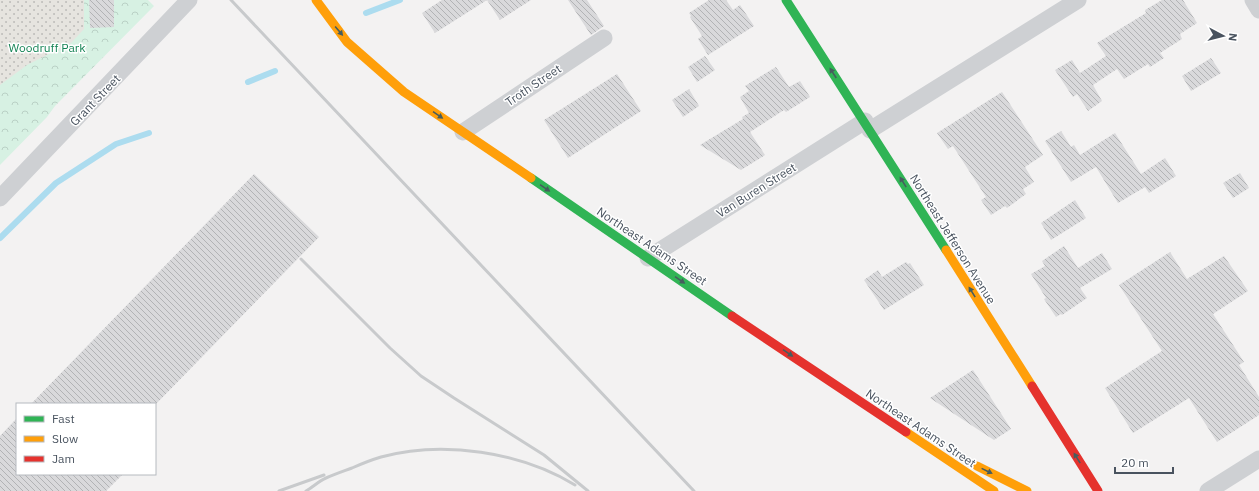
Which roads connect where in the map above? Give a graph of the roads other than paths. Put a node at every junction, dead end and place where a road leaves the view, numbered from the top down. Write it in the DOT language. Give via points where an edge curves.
graph roads {
  1 [pos="189,0"];
  2 [pos="316,0"];
  3 [pos="786,0"];
  4 [pos="1078,0"];
  5 [pos="1252,0"];
  6 [pos="1259,10"];
  7 [pos="604,38"];
  8 [pos="868,126"];
  9 [pos="462,132"];
  10 [pos="0,198"];
  11 [pos="648,258"];
  12 [pos="993,325"];
  13 [pos="855,398"];
  14 [pos="1259,459"];
  15 [pos="1076,474"];
  16 [pos="994,491"];
  17 [pos="1027,491"];
  18 [pos="1098,491"];
  19 [pos="1208,491"];
  1 -- 10 [label="street, Grant Street"];
  2 -- 9 [label="main road, Northeast Adams Street, one-way" via="347,42 370,63 404,92"];
  8 -- 3 [label="main road, Northeast Jefferson Avenue, one-way"];
  4 -- 8 [label="street, Van Buren Street"];
  5 -- 6 [label="street"];
  7 -- 9 [label="street, Troth Street"];
  8 -- 11 [label="street, Van Buren Street"];
  12 -- 8 [label="main road, Northeast Jefferson Avenue, one-way"];
  9 -- 11 [label="main road, Northeast Adams Street, one-way"];
  11 -- 13 [label="main road, Northeast Adams Street, one-way"];
  12 -- 15 [label="main road"];
  18 -- 12 [label="main road, Northeast Jefferson Avenue, one-way"];
  13 -- 16 [label="main road, Northeast Adams Street"];
  13 -- 17 [label="main road, one-way"];
  14 -- 19 [label="street"];
}
